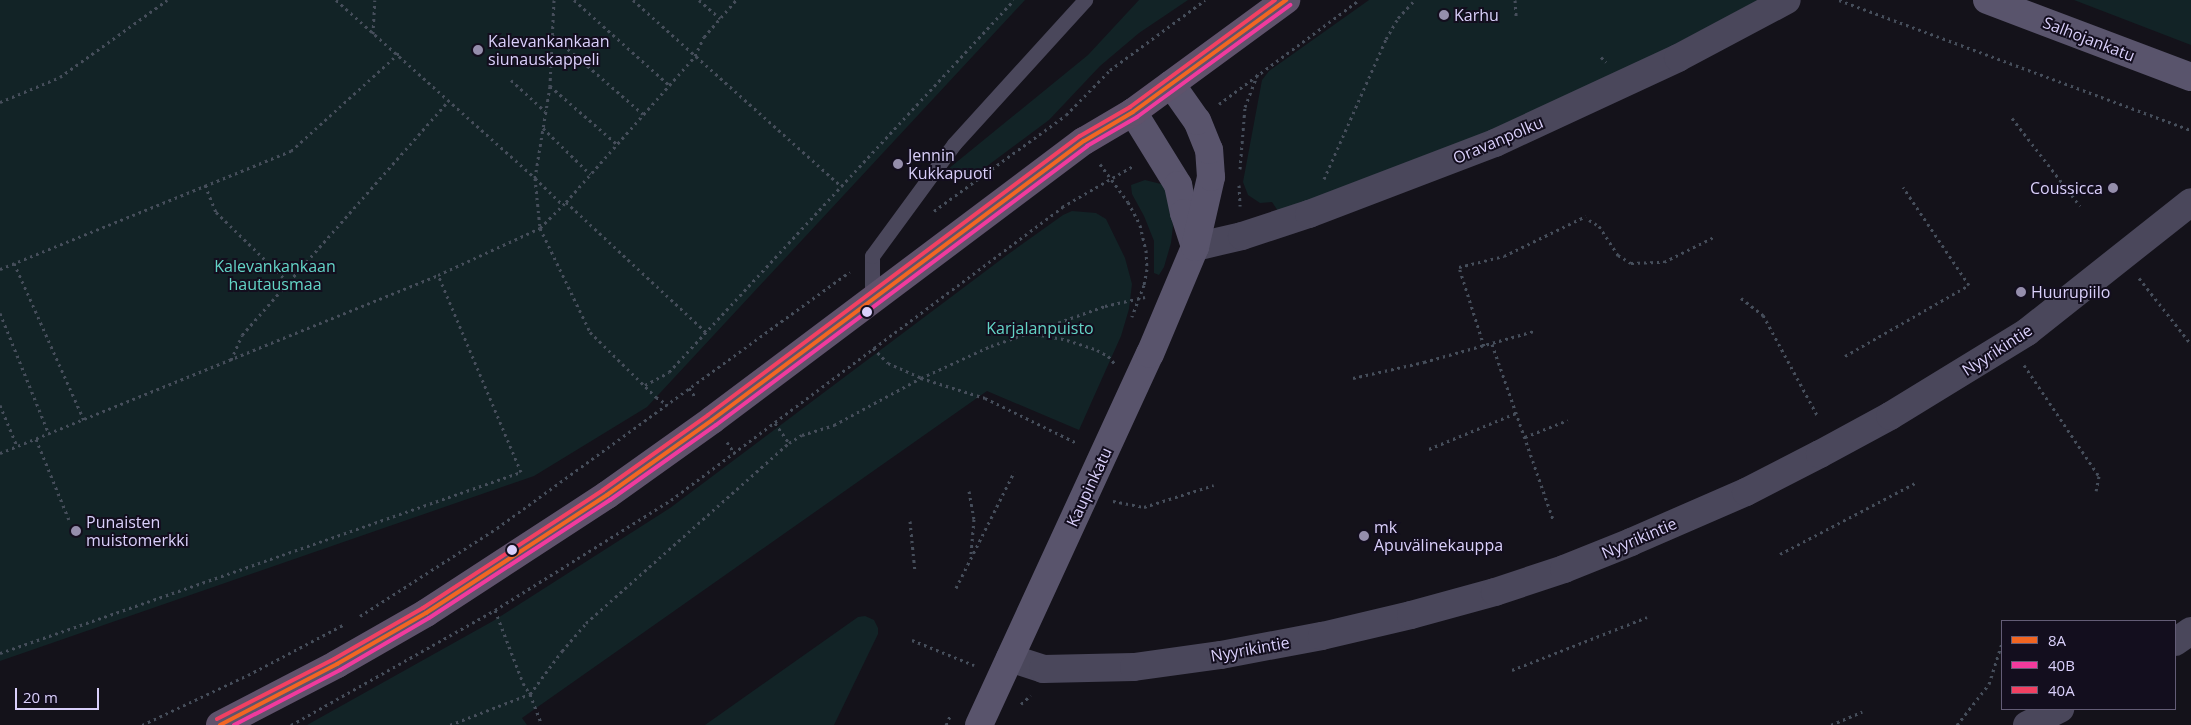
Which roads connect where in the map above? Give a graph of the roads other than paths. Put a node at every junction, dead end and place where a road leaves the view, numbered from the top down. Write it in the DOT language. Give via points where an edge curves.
graph roads {
  1 [pos="1085,0"];
  2 [pos="1286,0"];
  3 [pos="1787,0"];
  4 [pos="1987,0"];
  5 [pos="2191,77"];
  6 [pos="1171,84"];
  7 [pos="1133,112"];
  8 [pos="2191,202"];
  9 [pos="1195,247"];
  10 [pos="872,302"];
  11 [pos="2191,631"];
  12 [pos="2176,641"];
  13 [pos="1010,658"];
  14 [pos="2058,710"];
  15 [pos="220,725"];
  16 [pos="979,725"];
  17 [pos="2027,725"];
  1 -- 10 [label="lane" via="954,144 872,256"];
  2 -- 6 [label="main road"];
  3 -- 9 [label="street, Oravanpolku" via="1678,58 1496,143 1318,210 1242,236"];
  4 -- 5 [label="street, Salhojankatu"];
  6 -- 7 [label="main road"];
  6 -- 9 [label="street, Kaupinkatu" via="1196,121 1209,150 1211,177"];
  7 -- 9 [label="street" via="1178,185"];
  7 -- 10 [label="main road" via="1084,141"];
  8 -- 13 [label="street, Nyyrikintie" via="2027,332 1961,374 1750,490 1591,558 1495,592 1410,615 1231,653 1134,667 1044,669"];
  9 -- 13 [label="street, Kaupinkatu" via="1178,292"];
  10 -- 15 [label="main road" via="688,438 512,559 337,664"];
  11 -- 12 [label="street"];
  13 -- 16 [label="street, Kaupinkatu"];
  14 -- 17 [label="street"];
}
